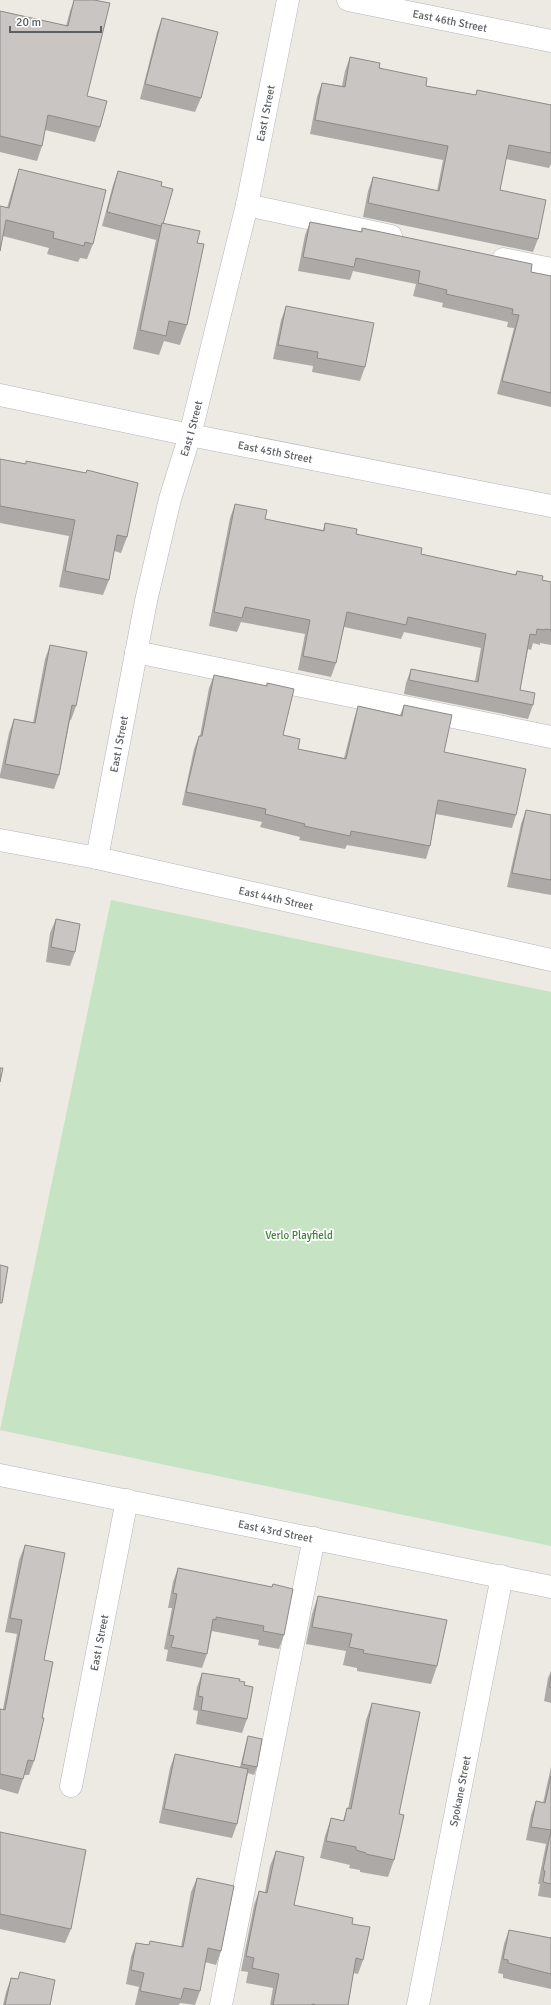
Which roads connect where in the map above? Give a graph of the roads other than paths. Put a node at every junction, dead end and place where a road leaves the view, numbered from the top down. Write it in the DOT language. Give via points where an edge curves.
graph roads {
  1 [pos="288,0"];
  2 [pos="348,0"];
  3 [pos="551,41"];
  4 [pos="247,205"];
  5 [pos="411,240"];
  6 [pos="481,255"];
  7 [pos="551,269"];
  8 [pos="0,395"];
  9 [pos="190,435"];
  10 [pos="551,506"];
  11 [pos="136,652"];
  12 [pos="551,737"];
  13 [pos="0,840"];
  14 [pos="97,858"];
  15 [pos="551,960"];
  16 [pos="0,1475"];
  17 [pos="127,1500"];
  18 [pos="314,1538"];
  19 [pos="502,1576"];
  20 [pos="551,1587"];
  21 [pos="72,1786"];
  22 [pos="221,2005"];
  23 [pos="418,2005"];
  1 -- 4 [label="street, East I Street"];
  2 -- 3 [label="street, East 46th Street"];
  4 -- 5 [label="street"];
  4 -- 9 [label="street, East I Street"];
  6 -- 7 [label="street"];
  8 -- 9 [label="street, East 45th Street"];
  9 -- 10 [label="street, East 45th Street"];
  9 -- 11 [label="street, East I Street" via="170,499"];
  11 -- 12 [label="street"];
  11 -- 14 [label="street, East I Street"];
  13 -- 14 [label="street, East 44th Street"];
  14 -- 15 [label="street, East 44th Street"];
  16 -- 17 [label="street, East 43rd Street"];
  17 -- 18 [label="street, East 43rd Street"];
  17 -- 21 [label="street, East I Street"];
  18 -- 19 [label="street, East 43rd Street"];
  18 -- 22 [label="street"];
  19 -- 20 [label="street, East 43rd Street"];
  19 -- 23 [label="street, Spokane Street"];
}
